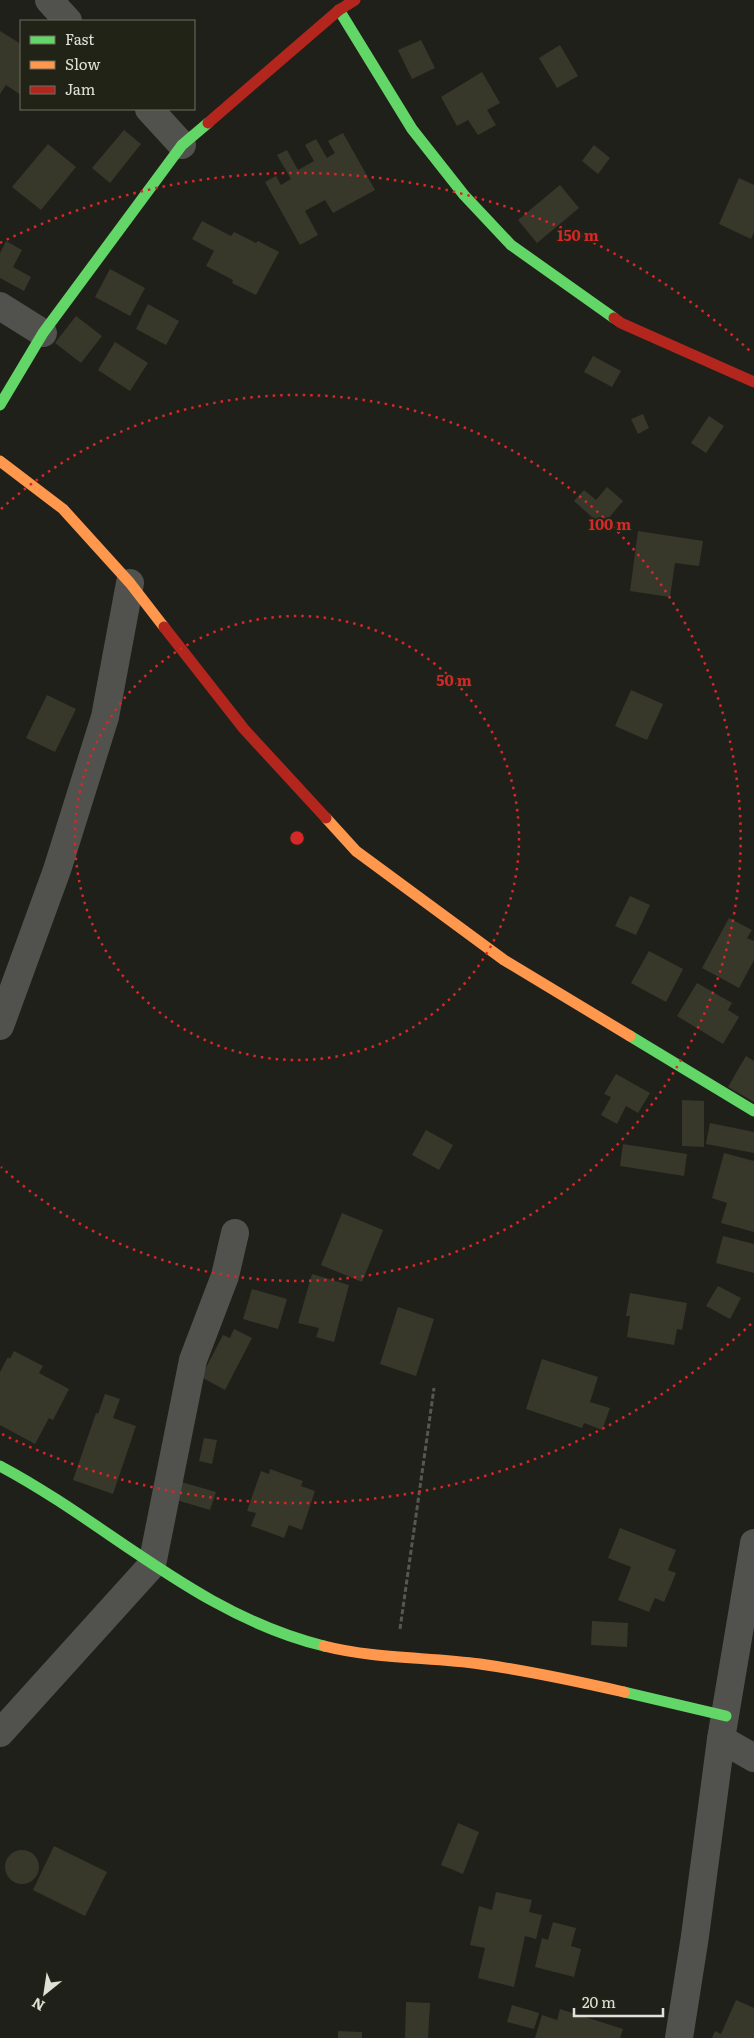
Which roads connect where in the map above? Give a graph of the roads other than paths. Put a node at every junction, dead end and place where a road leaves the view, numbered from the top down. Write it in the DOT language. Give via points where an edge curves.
graph roads {
  1 [pos="49,0"];
  2 [pos="356,0"];
  3 [pos="339,10"];
  4 [pos="67,20"];
  5 [pos="150,110"];
  6 [pos="182,145"];
  7 [pos="0,306"];
  8 [pos="43,334"];
  9 [pos="754,382"];
  10 [pos="0,405"];
  11 [pos="0,461"];
  12 [pos="130,583"];
  13 [pos="0,1026"];
  14 [pos="754,1111"];
  15 [pos="235,1233"];
  16 [pos="0,1466"];
  17 [pos="754,1544"];
  18 [pos="152,1565"];
  19 [pos="724,1727"];
  20 [pos="0,1733"];
  21 [pos="754,1758"];
  22 [pos="678,2038"];
  1 -- 4 [label="street"];
  2 -- 3 [label="street"];
  3 -- 6 [label="street"];
  3 -- 9 [label="street" via="412,129 464,195 511,245 621,323"];
  5 -- 6 [label="street"];
  6 -- 8 [label="street"];
  7 -- 8 [label="street"];
  8 -- 10 [label="street"];
  11 -- 12 [label="street" via="62,509"];
  12 -- 13 [label="street" via="104,717 57,870"];
  12 -- 14 [label="street" via="244,728 356,851 504,960"];
  15 -- 18 [label="street" via="225,1276 194,1360"];
  16 -- 18 [label="street" via="71,1509"];
  17 -- 19 [label="street"];
  18 -- 19 [label="street" via="226,1609 284,1635 338,1649 479,1664 548,1676"];
  18 -- 20 [label="street"];
  19 -- 21 [label="street"];
  19 -- 22 [label="street"];
}
